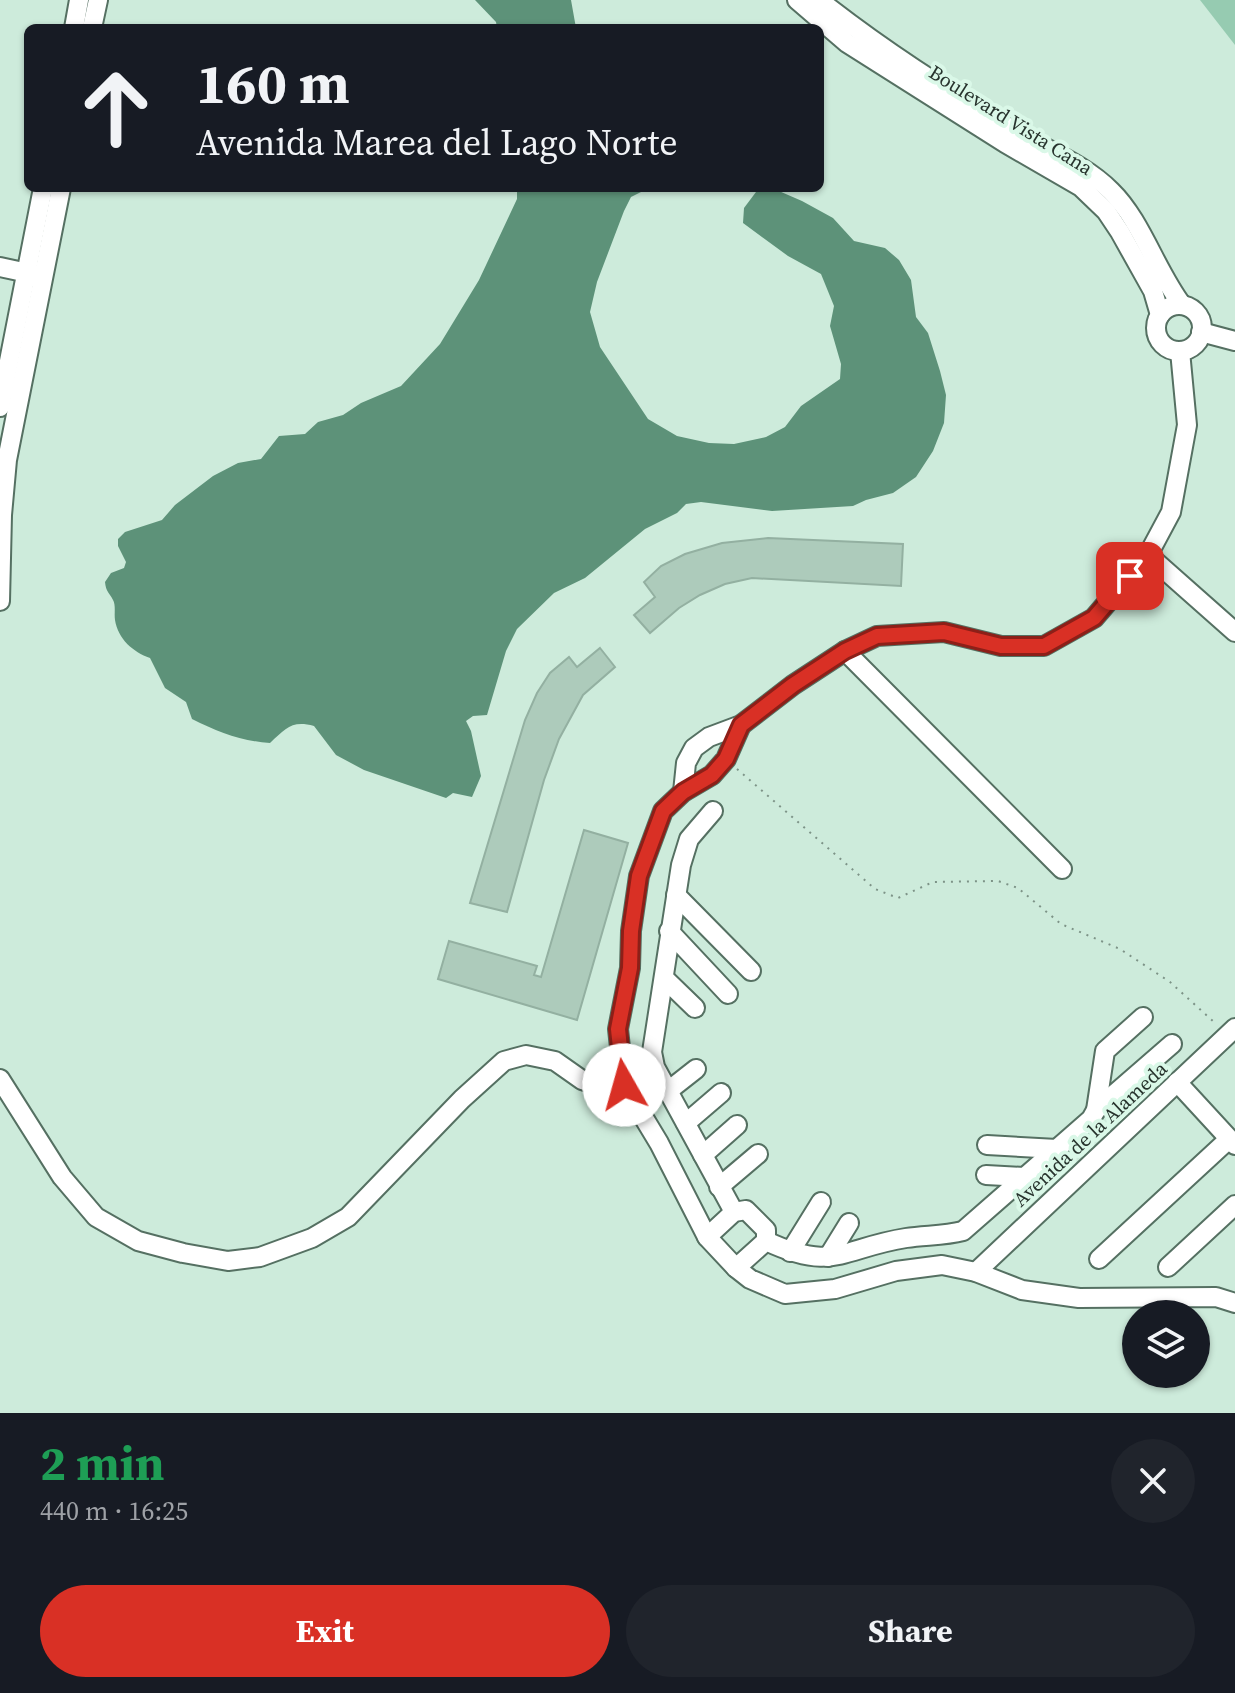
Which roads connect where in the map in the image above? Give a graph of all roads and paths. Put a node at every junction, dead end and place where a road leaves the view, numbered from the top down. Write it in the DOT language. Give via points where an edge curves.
graph roads {
  1 [pos="79,0"];
  2 [pos="98,0"];
  3 [pos="797,0"];
  4 [pos="819,0"];
  5 [pos="75,24"];
  6 [pos="93,24"];
  7 [pos="46,201"];
  8 [pos="0,267"];
  9 [pos="35,274"];
  10 [pos="1182,305"];
  11 [pos="1160,315"];
  12 [pos="1201,332"];
  13 [pos="1235,341"];
  14 [pos="1180,351"];
  15 [pos="6,395"];
  16 [pos="1,547"];
  17 [pos="1148,555"];
  18 [pos="0,601"];
  19 [pos="1235,632"];
  20 [pos="845,651"];
  21 [pos="741,725"];
  22 [pos="726,759"];
  23 [pos="683,792"];
  24 [pos="713,811"];
  25 [pos="1062,869"];
  26 [pos="676,895"];
  27 [pos="669,931"];
  28 [pos="751,971"];
  29 [pos="627,982"];
  30 [pos="663,983"];
  31 [pos="728,994"];
  32 [pos="695,1008"];
  33 [pos="1143,1017"];
  34 [pos="1232,1031"];
  35 [pos="1172,1044"];
  36 [pos="696,1069"];
  37 [pos="0,1079"];
  38 [pos="1177,1082"];
  39 [pos="624,1085"];
  40 [pos="668,1091"];
  41 [pos="721,1093"];
  42 [pos="1096,1110"];
  43 [pos="686,1123"];
  44 [pos="737,1125"];
  45 [pos="1232,1142"];
  46 [pos="987,1145"];
  47 [pos="1061,1145"];
  48 [pos="758,1154"];
  49 [pos="703,1155"];
  50 [pos="1087,1168"];
  51 [pos="986,1175"];
  52 [pos="1024,1177"];
  53 [pos="719,1187"];
  54 [pos="821,1202"];
  55 [pos="1235,1205"];
  56 [pos="734,1212"];
  57 [pos="849,1223"];
  58 [pos="707,1237"];
  59 [pos="766,1241"];
  60 [pos="790,1252"];
  61 [pos="828,1257"];
  62 [pos="1099,1259"];
  63 [pos="1168,1267"];
  64 [pos="736,1268"];
  65 [pos="976,1272"];
  66 [pos="1235,1303"];
  1 -- 5 [label="street"];
  2 -- 6 [label="street"];
  3 -- 11 [label="street, Boulevard Vista Cana" via="847,43 1081,187 1120,232 1153,291"];
  4 -- 10 [label="street, Boulevard Vista Cana" via="992,116 1091,173 1133,222"];
  7 -- 9 [label="street"];
  8 -- 9 [label="street"];
  9 -- 15 [label="street"];
  10 -- 11 [label="street"];
  10 -- 12 [label="street" via="1199,317"];
  11 -- 14 [label="street" via="1158,336 1166,347"];
  12 -- 13 [label="street"];
  12 -- 14 [label="street" via="1194,345"];
  14 -- 17 [label="street" via="1187,425 1171,512"];
  15 -- 16 [label="street"];
  16 -- 18 [label="street"];
  17 -- 19 [label="street"];
  17 -- 20 [label="street" via="1094,618 1044,646 1001,646 944,632 910,632 877,636"];
  20 -- 21 [label="street"];
  20 -- 25 [label="street"];
  21 -- 22 [label="street"];
  21 -- 23 [label="street" via="694,748 686,763"];
  22 -- 23 [label="street" via="712,775"];
  22 -- 34 [label="path" via="875,889 898,898 933,882 998,881 1018,888 1061,924 1120,949 1170,982"];
  23 -- 29 [label="street" via="663,811 639,876"];
  24 -- 26 [label="street" via="689,839"];
  26 -- 27 [label="street"];
  26 -- 28 [label="street"];
  27 -- 30 [label="street"];
  27 -- 31 [label="street"];
  29 -- 30 [label="street"];
  29 -- 39 [label="street" via="618,1029"];
  30 -- 32 [label="street"];
  30 -- 40 [label="street" via="652,1052"];
  33 -- 42 [label="street" via="1105,1051"];
  34 -- 38 [label="street, Avenida de la Alameda"];
  35 -- 42 [label="street"];
  36 -- 40 [label="street"];
  37 -- 39 [label="street" via="62,1177 96,1217 138,1241 228,1261 260,1257 312,1238 348,1217 504,1061 526,1055 555,1061 603,1087"];
  38 -- 45 [label="street"];
  38 -- 50 [label="street, Avenida de la Alameda"];
  39 -- 58 [label="street"];
  40 -- 43 [label="street"];
  41 -- 43 [label="street"];
  42 -- 47 [label="street"];
  43 -- 49 [label="street"];
  44 -- 49 [label="street"];
  45 -- 62 [label="street"];
  46 -- 47 [label="street"];
  47 -- 50 [label="street"];
  47 -- 52 [label="street"];
  48 -- 53 [label="street"];
  49 -- 53 [label="street"];
  50 -- 65 [label="street, Avenida de la Alameda"];
  51 -- 52 [label="street"];
  52 -- 61 [label="street" via="963,1231 905,1238"];
  53 -- 56 [label="street"];
  54 -- 60 [label="street"];
  55 -- 63 [label="street"];
  56 -- 58 [label="street"];
  56 -- 59 [label="street" via="746,1210 756,1218 766,1230"];
  57 -- 61 [label="street"];
  58 -- 64 [label="street"];
  59 -- 60 [label="street"];
  59 -- 64 [label="street"];
  60 -- 61 [label="street"];
  64 -- 65 [label="street" via="785,1294 835,1289 896,1271 942,1265"];
  65 -- 66 [label="street" via="1022,1290 1079,1298 1216,1297"];
}
